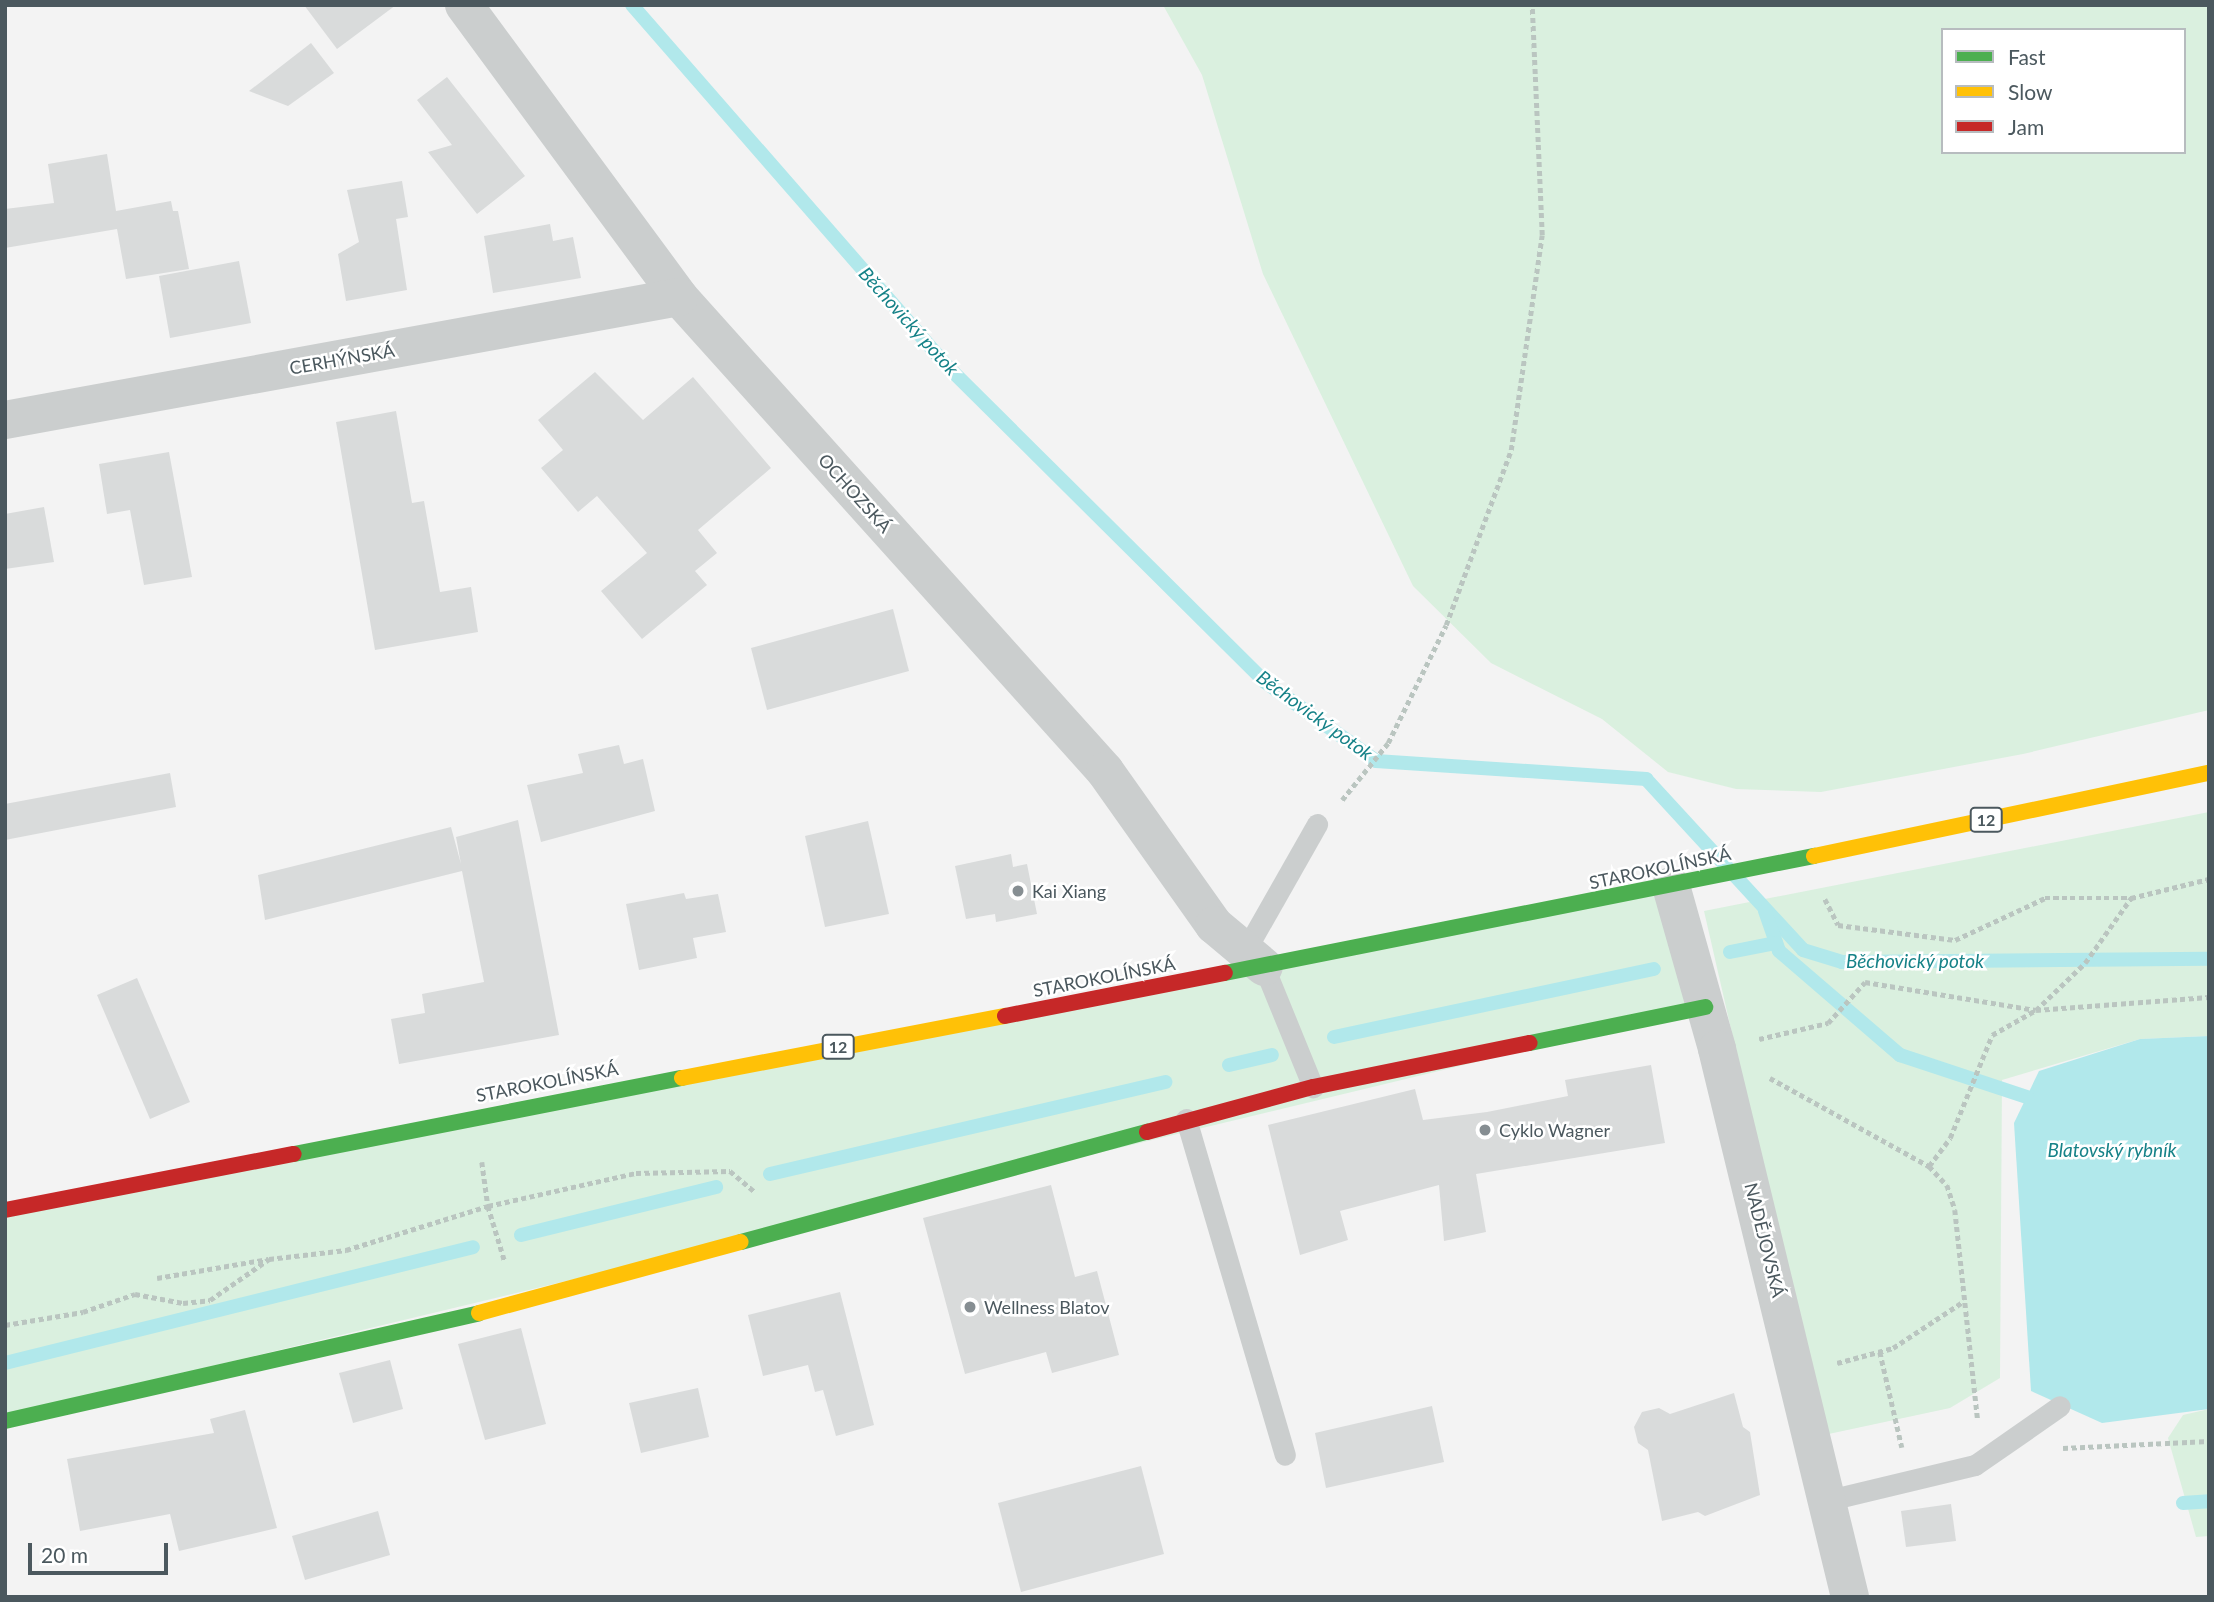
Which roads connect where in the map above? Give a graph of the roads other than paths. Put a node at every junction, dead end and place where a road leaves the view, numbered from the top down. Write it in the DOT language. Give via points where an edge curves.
graph roads {
  1 [pos="464,5"];
  2 [pos="679,297"];
  3 [pos="5,420"];
  4 [pos="2209,773"];
  5 [pos="1317,824"];
  6 [pos="1671,887"];
  7 [pos="1255,959"];
  8 [pos="1705,1007"];
  9 [pos="1313,1087"];
  10 [pos="1186,1119"];
  11 [pos="5,1210"];
  12 [pos="2060,1406"];
  13 [pos="5,1421"];
  14 [pos="1285,1455"];
  15 [pos="1829,1500"];
  16 [pos="1850,1597"];
  1 -- 2 [label="street, OCHOZSKÁ"];
  2 -- 3 [label="street, CERHÝNSKÁ"];
  2 -- 7 [label="street, OCHOZSKÁ" via="1105,771 1214,925"];
  4 -- 6 [label="main road, STAROKOLÍNSKÁ / 12"];
  5 -- 7 [label="lane"];
  6 -- 7 [label="main road, STAROKOLÍNSKÁ / 12"];
  6 -- 8 [label="street, NADĚJOVSKÁ"];
  7 -- 9 [label="lane"];
  7 -- 11 [label="main road, STAROKOLÍNSKÁ / 12"];
  8 -- 9 [label="main road"];
  8 -- 15 [label="street, NADĚJOVSKÁ"];
  9 -- 10 [label="main road"];
  10 -- 13 [label="main road" via="523,1301"];
  10 -- 14 [label="lane"];
  12 -- 15 [label="lane" via="1990,1455 1910,1481"];
  15 -- 16 [label="street, NADĚJOVSKÁ"];
}
